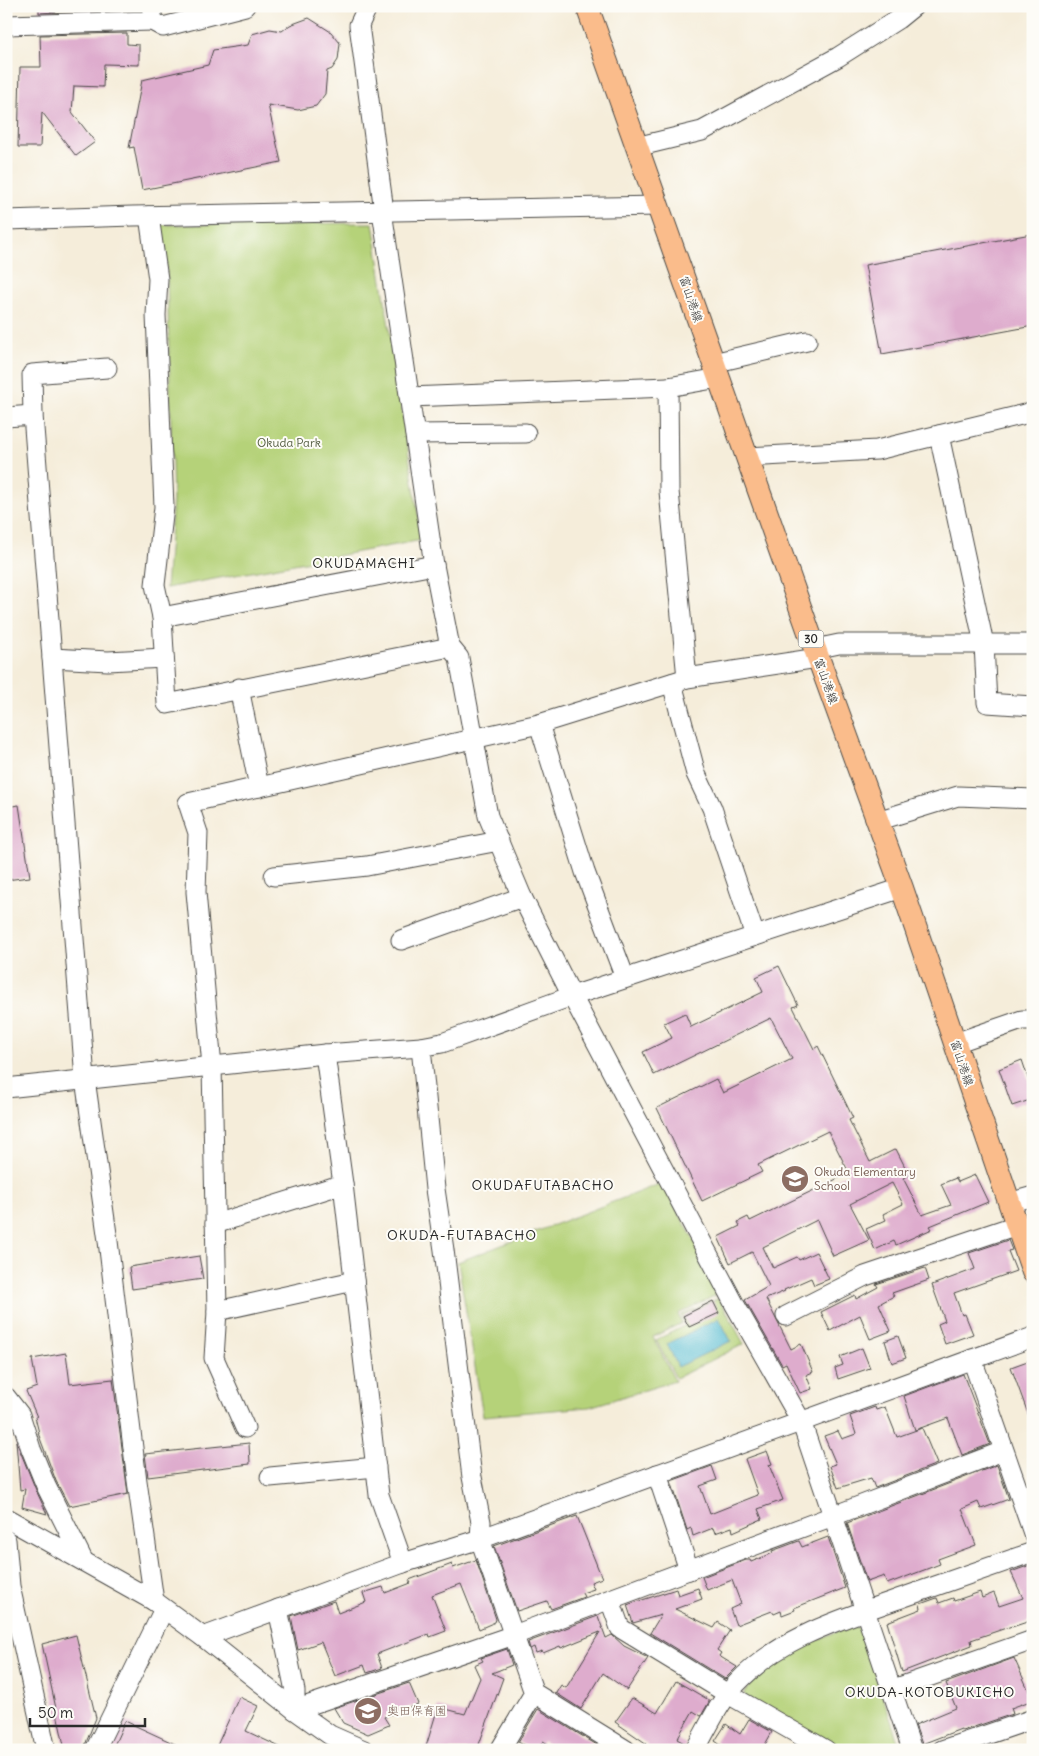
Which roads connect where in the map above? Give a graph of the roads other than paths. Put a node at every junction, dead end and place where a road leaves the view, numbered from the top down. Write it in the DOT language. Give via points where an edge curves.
graph roads {
  1 [pos="245,6"];
  2 [pos="366,6"];
  3 [pos="914,6"];
  4 [pos="591,8"];
  5 [pos="152,14"];
  6 [pos="6,25"];
  7 [pos="636,147"];
  8 [pos="658,206"];
  9 [pos="383,211"];
  10 [pos="149,216"];
  11 [pos="6,220"];
  12 [pos="807,341"];
  13 [pos="107,368"];
  14 [pos="716,371"];
  15 [pos="668,387"];
  16 [pos="409,397"];
  17 [pos="1033,412"];
  18 [pos="33,415"];
  19 [pos="6,416"];
  20 [pos="526,433"];
  21 [pos="415,434"];
  22 [pos="939,435"];
  23 [pos="747,457"];
  24 [pos="434,565"];
  25 [pos="162,617"];
  26 [pos="984,644"];
  27 [pos="1033,644"];
  28 [pos="450,647"];
  29 [pos="816,654"];
  30 [pos="52,658"];
  31 [pos="164,658"];
  32 [pos="679,680"];
  33 [pos="239,688"];
  34 [pos="1033,706"];
  35 [pos="539,724"];
  36 [pos="474,740"];
  37 [pos="259,787"];
  38 [pos="1033,799"];
  39 [pos="877,821"];
  40 [pos="499,841"];
  41 [pos="274,876"];
  42 [pos="902,888"];
  43 [pos="522,897"];
  44 [pos="755,936"];
  45 [pos="401,940"];
  46 [pos="625,978"];
  47 [pos="572,996"];
  48 [pos="1033,1020"];
  49 [pos="955,1043"];
  50 [pos="421,1047"];
  51 [pos="326,1054"];
  52 [pos="212,1066"];
  53 [pos="85,1079"];
  54 [pos="6,1088"];
  55 [pos="344,1184"];
  56 [pos="1033,1196"];
  57 [pos="1009,1203"];
  58 [pos="215,1224"];
  59 [pos="1017,1225"];
  60 [pos="1033,1272"];
  61 [pos="354,1280"];
  62 [pos="217,1311"];
  63 [pos="786,1316"];
  64 [pos="1033,1337"];
  65 [pos="972,1359"];
  66 [pos="6,1397"];
  67 [pos="801,1421"];
  68 [pos="245,1428"];
  69 [pos="1003,1451"];
  70 [pos="376,1467"];
  71 [pos="657,1474"];
  72 [pos="270,1477"];
  73 [pos="833,1516"];
  74 [pos="6,1518"];
  75 [pos="1033,1533"];
  76 [pos="480,1539"];
  77 [pos="6,1540"];
  78 [pos="1033,1552"];
  79 [pos="83,1560"];
  80 [pos="403,1563"];
  81 [pos="689,1570"];
  82 [pos="610,1600"];
  83 [pos="159,1605"];
  84 [pos="278,1609"];
  85 [pos="865,1611"];
  86 [pos="514,1635"];
  87 [pos="203,1637"];
  88 [pos="1033,1640"];
  89 [pos="891,1690"];
  90 [pos="534,1693"];
  91 [pos="728,1694"];
  92 [pos="295,1710"];
  93 [pos="1033,1719"];
  94 [pos="46,1750"];
  95 [pos="95,1750"];
  96 [pos="364,1750"];
  97 [pos="500,1750"];
  98 [pos="626,1750"];
  99 [pos="695,1750"];
  100 [pos="826,1750"];
  101 [pos="912,1750"];
  102 [pos="942,1750"];
  1 -- 5 [label="street" via="163,27"];
  2 -- 9 [label="street" via="360,25"];
  3 -- 7 [label="street" via="838,57 702,131"];
  4 -- 7 [label="main road, 富山港線 / 30"];
  5 -- 6 [label="street"];
  7 -- 8 [label="main road, 富山港線 / 30"];
  8 -- 9 [label="street"];
  8 -- 14 [label="main road, 富山港線 / 30"];
  9 -- 10 [label="street"];
  9 -- 16 [label="street"];
  10 -- 11 [label="street"];
  10 -- 25 [label="street" via="158,279 156,315 164,507 155,585"];
  12 -- 14 [label="street"];
  13 -- 18 [label="street" via="32,374"];
  14 -- 15 [label="street"];
  14 -- 23 [label="main road, 富山港線 / 30"];
  15 -- 16 [label="street"];
  15 -- 32 [label="street" via="669,491"];
  16 -- 21 [label="street"];
  17 -- 22 [label="street"];
  18 -- 19 [label="street"];
  18 -- 30 [label="street"];
  20 -- 21 [label="street"];
  21 -- 24 [label="street"];
  22 -- 23 [label="street" via="876,450"];
  22 -- 26 [label="street"];
  23 -- 29 [label="main road, 富山港線 / 30"];
  24 -- 25 [label="street"];
  24 -- 28 [label="street"];
  25 -- 31 [label="street"];
  26 -- 27 [label="street"];
  26 -- 29 [label="street" via="838,644"];
  26 -- 34 [label="street" via="987,703"];
  28 -- 33 [label="street"];
  28 -- 36 [label="street" via="460,658"];
  29 -- 32 [label="street"];
  29 -- 39 [label="main road, 富山港線 / 30"];
  30 -- 31 [label="street" via="108,661"];
  30 -- 53 [label="street"];
  31 -- 33 [label="street" via="167,704"];
  32 -- 35 [label="street"];
  32 -- 44 [label="street" via="696,774 712,808"];
  33 -- 37 [label="street"];
  35 -- 36 [label="street"];
  35 -- 46 [label="street" via="585,872"];
  36 -- 37 [label="street"];
  36 -- 40 [label="street" via="488,816"];
  37 -- 52 [label="street" via="188,803 198,833 196,892"];
  38 -- 39 [label="street" via="958,796"];
  39 -- 42 [label="main road, 富山港線 / 30"];
  40 -- 41 [label="street" via="366,866"];
  40 -- 43 [label="street"];
  42 -- 44 [label="street"];
  42 -- 49 [label="main road, 富山港線 / 30"];
  43 -- 45 [label="street"];
  43 -- 47 [label="street"];
  44 -- 46 [label="street"];
  46 -- 47 [label="street"];
  47 -- 50 [label="street" via="442,1043"];
  47 -- 67 [label="street" via="735,1305"];
  48 -- 49 [label="street" via="1022,1020"];
  49 -- 57 [label="main road, 富山港線 / 30"];
  50 -- 51 [label="street"];
  50 -- 76 [label="street" via="434,1189"];
  51 -- 52 [label="street"];
  51 -- 55 [label="street"];
  52 -- 53 [label="street"];
  52 -- 58 [label="street"];
  53 -- 54 [label="street"];
  53 -- 83 [label="street"];
  55 -- 58 [label="street"];
  55 -- 61 [label="street"];
  56 -- 57 [label="street"];
  57 -- 59 [label="main road, 富山港線 / 30"];
  58 -- 62 [label="street"];
  59 -- 60 [label="main road, 富山港線 / 30"];
  59 -- 63 [label="street" via="865,1276"];
  61 -- 62 [label="street"];
  61 -- 70 [label="street"];
  62 -- 68 [label="street" via="214,1358"];
  64 -- 65 [label="street"];
  65 -- 67 [label="street"];
  65 -- 69 [label="street"];
  66 -- 79 [label="street" via="20,1415 43,1479"];
  67 -- 71 [label="street"];
  67 -- 73 [label="street"];
  69 -- 73 [label="street"];
  69 -- 75 [label="street"];
  70 -- 72 [label="street"];
  70 -- 80 [label="street" via="379,1496"];
  71 -- 76 [label="street"];
  71 -- 81 [label="street"];
  73 -- 81 [label="street"];
  73 -- 85 [label="street"];
  74 -- 79 [label="street"];
  76 -- 80 [label="street"];
  76 -- 86 [label="street"];
  77 -- 94 [label="street" via="10,1586"];
  78 -- 85 [label="street"];
  79 -- 83 [label="street"];
  80 -- 84 [label="street"];
  81 -- 82 [label="street"];
  82 -- 86 [label="street"];
  82 -- 91 [label="street" via="620,1628"];
  83 -- 87 [label="street"];
  83 -- 95 [label="street"];
  84 -- 87 [label="street"];
  84 -- 92 [label="street" via="296,1692"];
  85 -- 89 [label="street"];
  85 -- 91 [label="street" via="795,1639 761,1661"];
  86 -- 90 [label="street"];
  86 -- 92 [label="street"];
  87 -- 92 [label="street"];
  88 -- 89 [label="street"];
  89 -- 101 [label="street"];
  90 -- 97 [label="street"];
  90 -- 98 [label="street"];
  91 -- 99 [label="street"];
  91 -- 100 [label="street"];
  92 -- 96 [label="street" via="330,1735"];
  93 -- 102 [label="street"];
}
